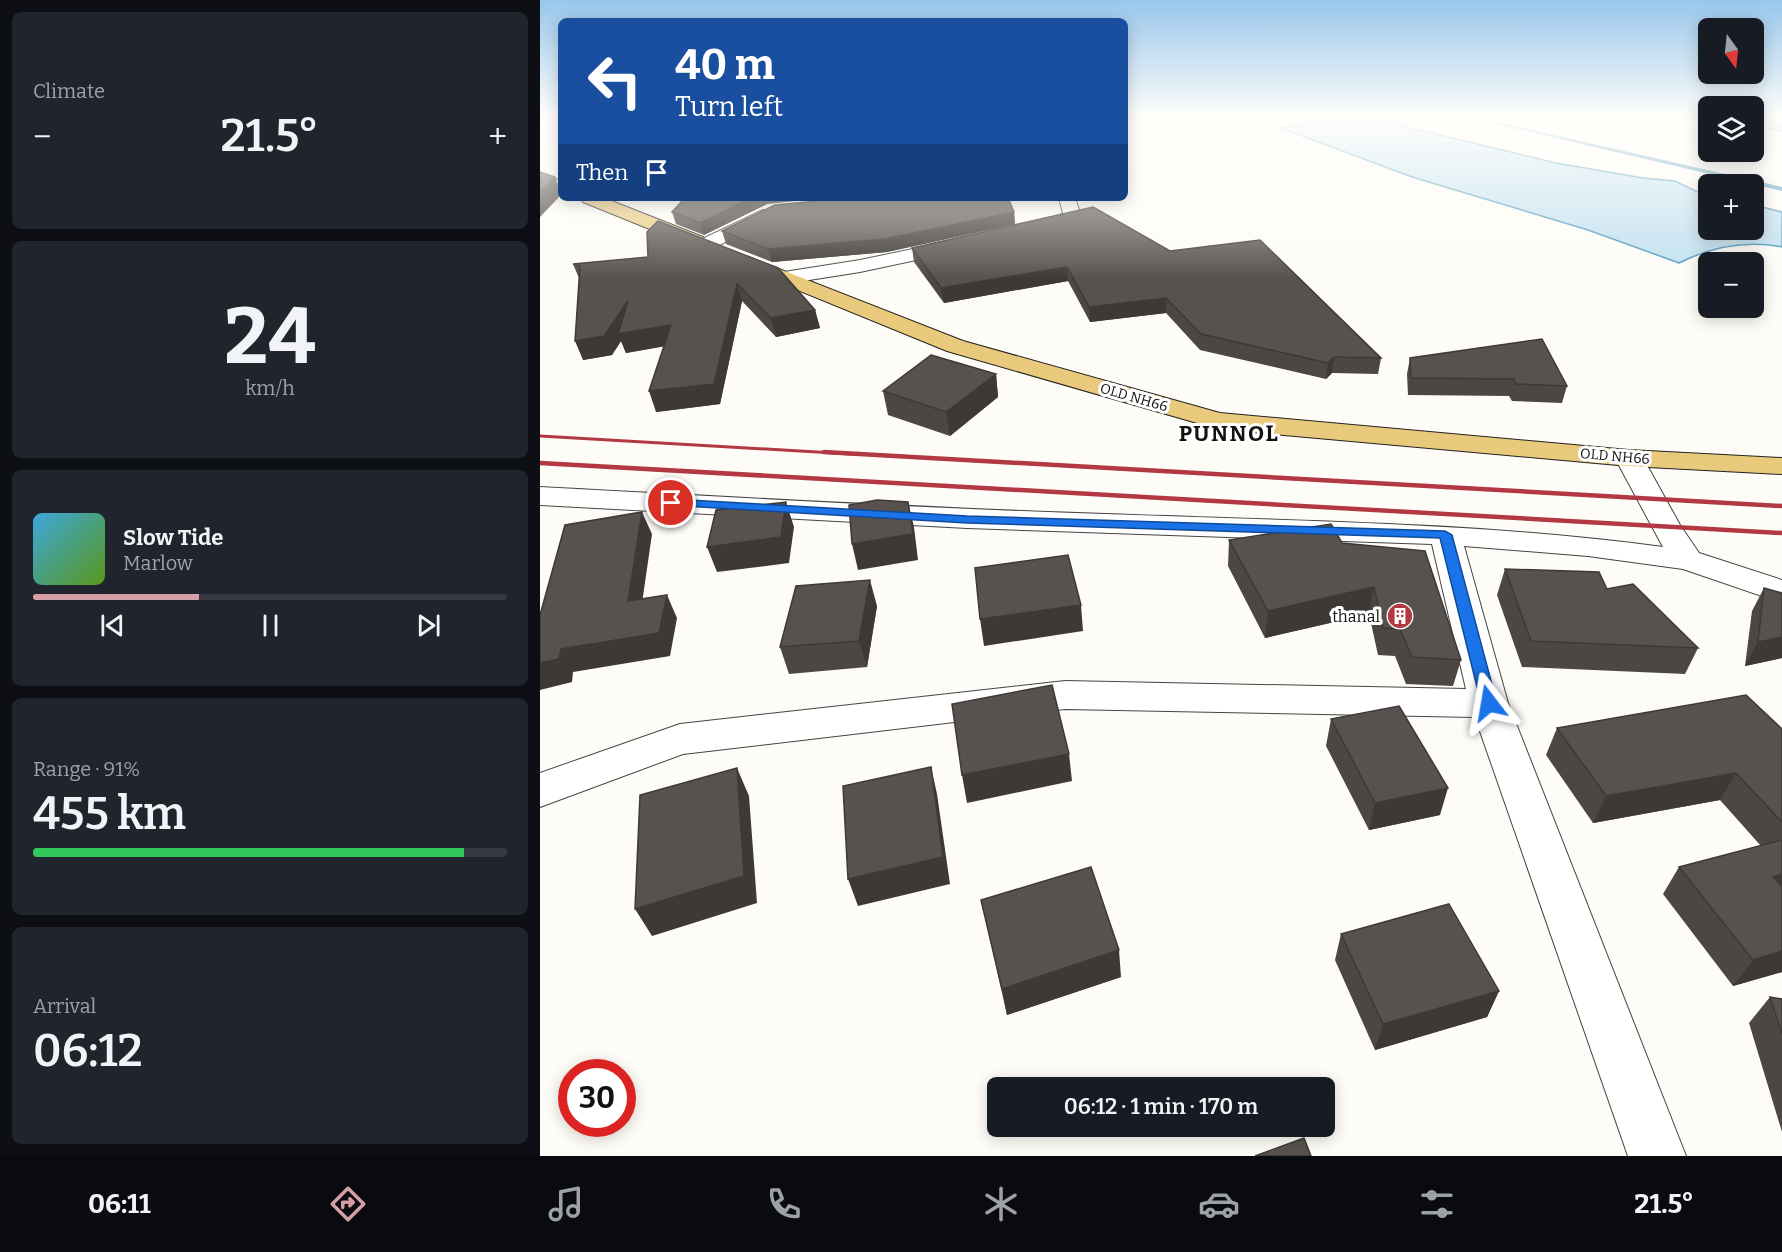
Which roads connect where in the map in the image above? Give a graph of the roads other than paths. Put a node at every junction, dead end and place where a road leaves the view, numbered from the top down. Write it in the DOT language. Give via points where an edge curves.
graph roads {
  1 [pos="540,178"];
  2 [pos="558,186"];
  3 [pos="596,201"];
  4 [pos="1068,201"];
  5 [pos="784,209"];
  6 [pos="1015,233"];
  7 [pos="970,243"];
  8 [pos="705,245"];
  9 [pos="784,278"];
  10 [pos="1629,458"];
  11 [pos="1782,466"];
  12 [pos="540,495"];
  13 [pos="603,499"];
  14 [pos="540,511"];
  15 [pos="1445,535"];
  16 [pos="1688,560"];
  17 [pos="1782,592"];
  18 [pos="1489,703"];
  19 [pos="540,790"];
  20 [pos="1657,1156"];
  1 -- 2 [label="main road"];
  3 -- 8 [label="main road, OLD NH66"];
  4 -- 6 [label="street" via="1072,215 1060,222"];
  5 -- 8 [label="street" via="773,210"];
  7 -- 9 [label="street"];
  8 -- 9 [label="main road, OLD NH66"];
  9 -- 10 [label="main road, OLD NH66" via="955,346 1218,421"];
  10 -- 11 [label="main road, OLD NH66"];
  10 -- 16 [label="street"];
  12 -- 13 [label="street"];
  13 -- 14 [label="street"];
  13 -- 15 [label="street" via="967,519"];
  15 -- 16 [label="street" via="1588,546"];
  15 -- 18 [label="street"];
  16 -- 17 [label="street"];
  18 -- 19 [label="street" via="1065,695 680,740"];
  18 -- 20 [label="street"];
}
